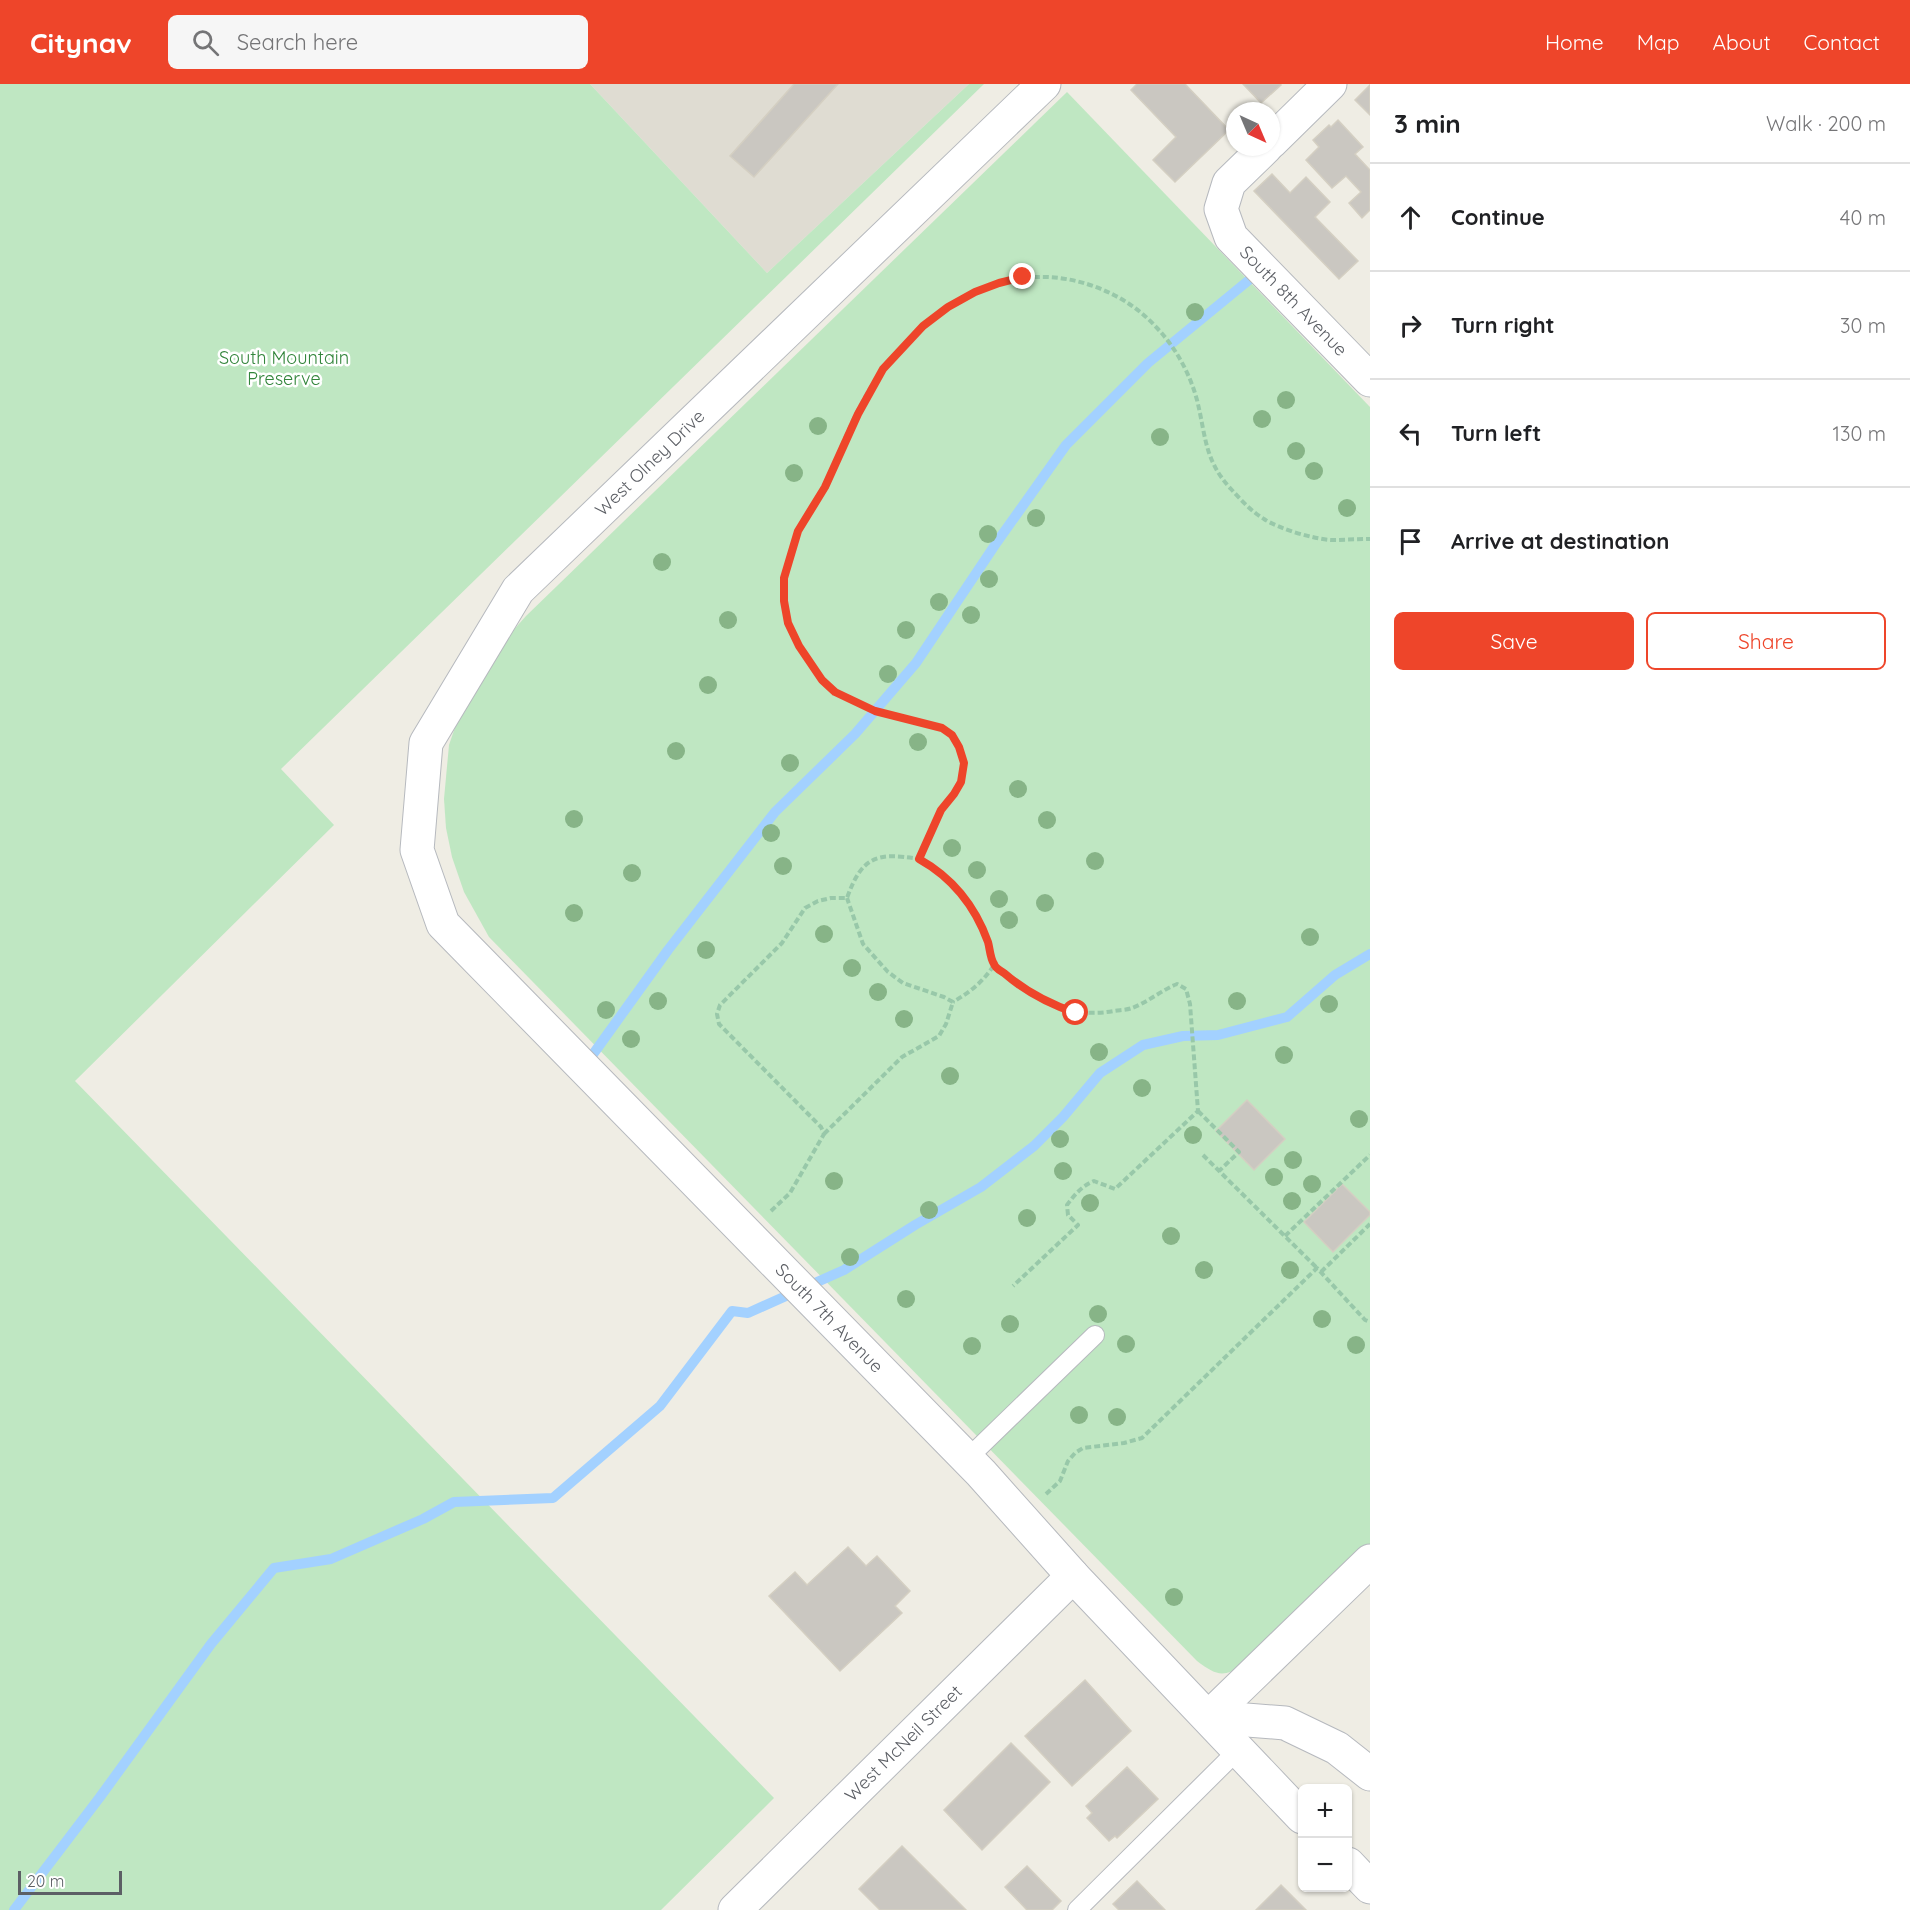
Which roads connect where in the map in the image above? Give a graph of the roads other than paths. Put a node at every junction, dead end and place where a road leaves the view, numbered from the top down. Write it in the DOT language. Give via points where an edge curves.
graph roads {
  1 [pos="1044,84"];
  2 [pos="1330,84"];
  3 [pos="1280,133"];
  4 [pos="1257,156"];
  5 [pos="1370,380"];
  6 [pos="443,924"];
  7 [pos="1095,1335"];
  8 [pos="968,1460"];
  9 [pos="1370,1561"];
  10 [pos="1073,1576"];
  11 [pos="1209,1717"];
  12 [pos="1238,1750"];
  13 [pos="1370,1774"];
  14 [pos="1298,1813"];
  15 [pos="1352,1869"];
  16 [pos="1370,1887"];
  17 [pos="735,1910"];
  18 [pos="1077,1910"];
  1 -- 6 [label="street, West Olney Drive" via="518,590 426,743 417,850"];
  2 -- 3 [label="street"];
  4 -- 5 [label="street, South 8th Avenue" via="1229,183 1221,209 1231,237"];
  6 -- 8 [label="street, South 7th Avenue"];
  7 -- 8 [label="lane"];
  8 -- 10 [label="street, South 7th Avenue"];
  9 -- 11 [label="street"];
  10 -- 11 [label="street, South 7th Avenue"];
  10 -- 17 [label="street, West McNeil Street"];
  11 -- 12 [label="street, South 7th Avenue"];
  11 -- 13 [label="street" via="1285,1723 1337,1748"];
  12 -- 14 [label="street, South 7th Avenue"];
  12 -- 18 [label="lane"];
  15 -- 16 [label="street"];
}
